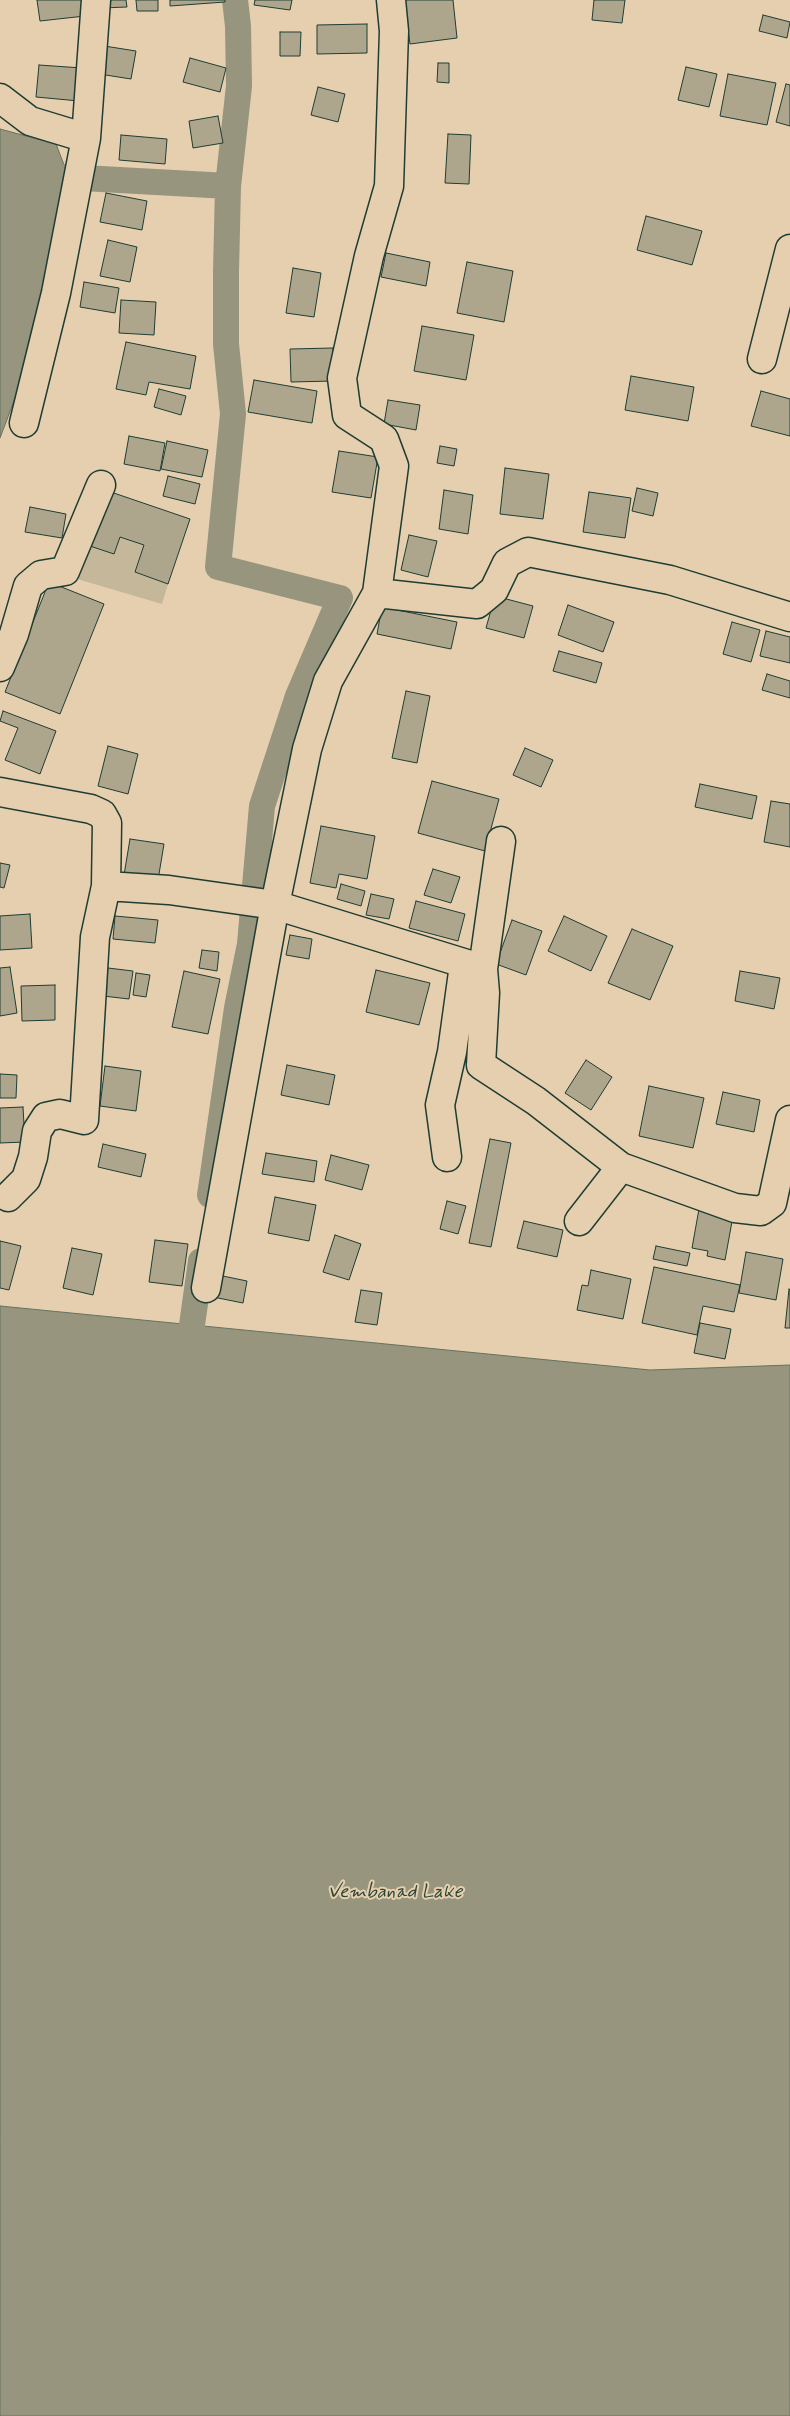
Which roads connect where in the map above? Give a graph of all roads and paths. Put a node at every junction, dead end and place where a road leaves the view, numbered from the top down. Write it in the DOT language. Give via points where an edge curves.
graph roads {
  1 [pos="96,0"];
  2 [pos="391,0"];
  3 [pos="0,98"];
  4 [pos="81,155"];
  5 [pos="790,249"];
  6 [pos="762,359"];
  7 [pos="24,423"];
  8 [pos="101,485"];
  9 [pos="377,593"];
  10 [pos="790,617"];
  11 [pos="0,667"];
  12 [pos="0,792"];
  13 [pos="500,841"];
  14 [pos="106,886"];
  15 [pos="261,903"];
  16 [pos="473,967"];
  17 [pos="790,1119"];
  18 [pos="447,1157"];
  19 [pos="621,1166"];
  20 [pos="8,1197"];
  21 [pos="579,1221"];
  22 [pos="206,1288"];
  1 -- 4 [label="street"];
  2 -- 9 [label="street" via="394,32 389,186 369,256 342,378 348,415 384,439 394,466"];
  3 -- 4 [label="street"];
  4 -- 7 [label="street" via="56,294"];
  5 -- 6 [label="street"];
  8 -- 11 [label="street" via="65,571 41,575 28,586"];
  9 -- 10 [label="street" via="477,604 494,590 507,562 528,552 670,580"];
  9 -- 15 [label="street" via="328,680"];
  12 -- 14 [label="street" via="91,809 102,814 107,823"];
  13 -- 16 [label="street"];
  14 -- 15 [label="street" via="169,890"];
  14 -- 20 [label="street" via="95,937 84,1120 60,1114 46,1117 37,1131 26,1179"];
  15 -- 16 [label="street"];
  15 -- 22 [label="street"];
  16 -- 18 [label="street" via="440,1105"];
  16 -- 19 [label="street" via="486,993 481,1065 536,1101"];
  17 -- 19 [label="street" via="772,1203 762,1211 735,1208"];
  19 -- 21 [label="street"];
}
